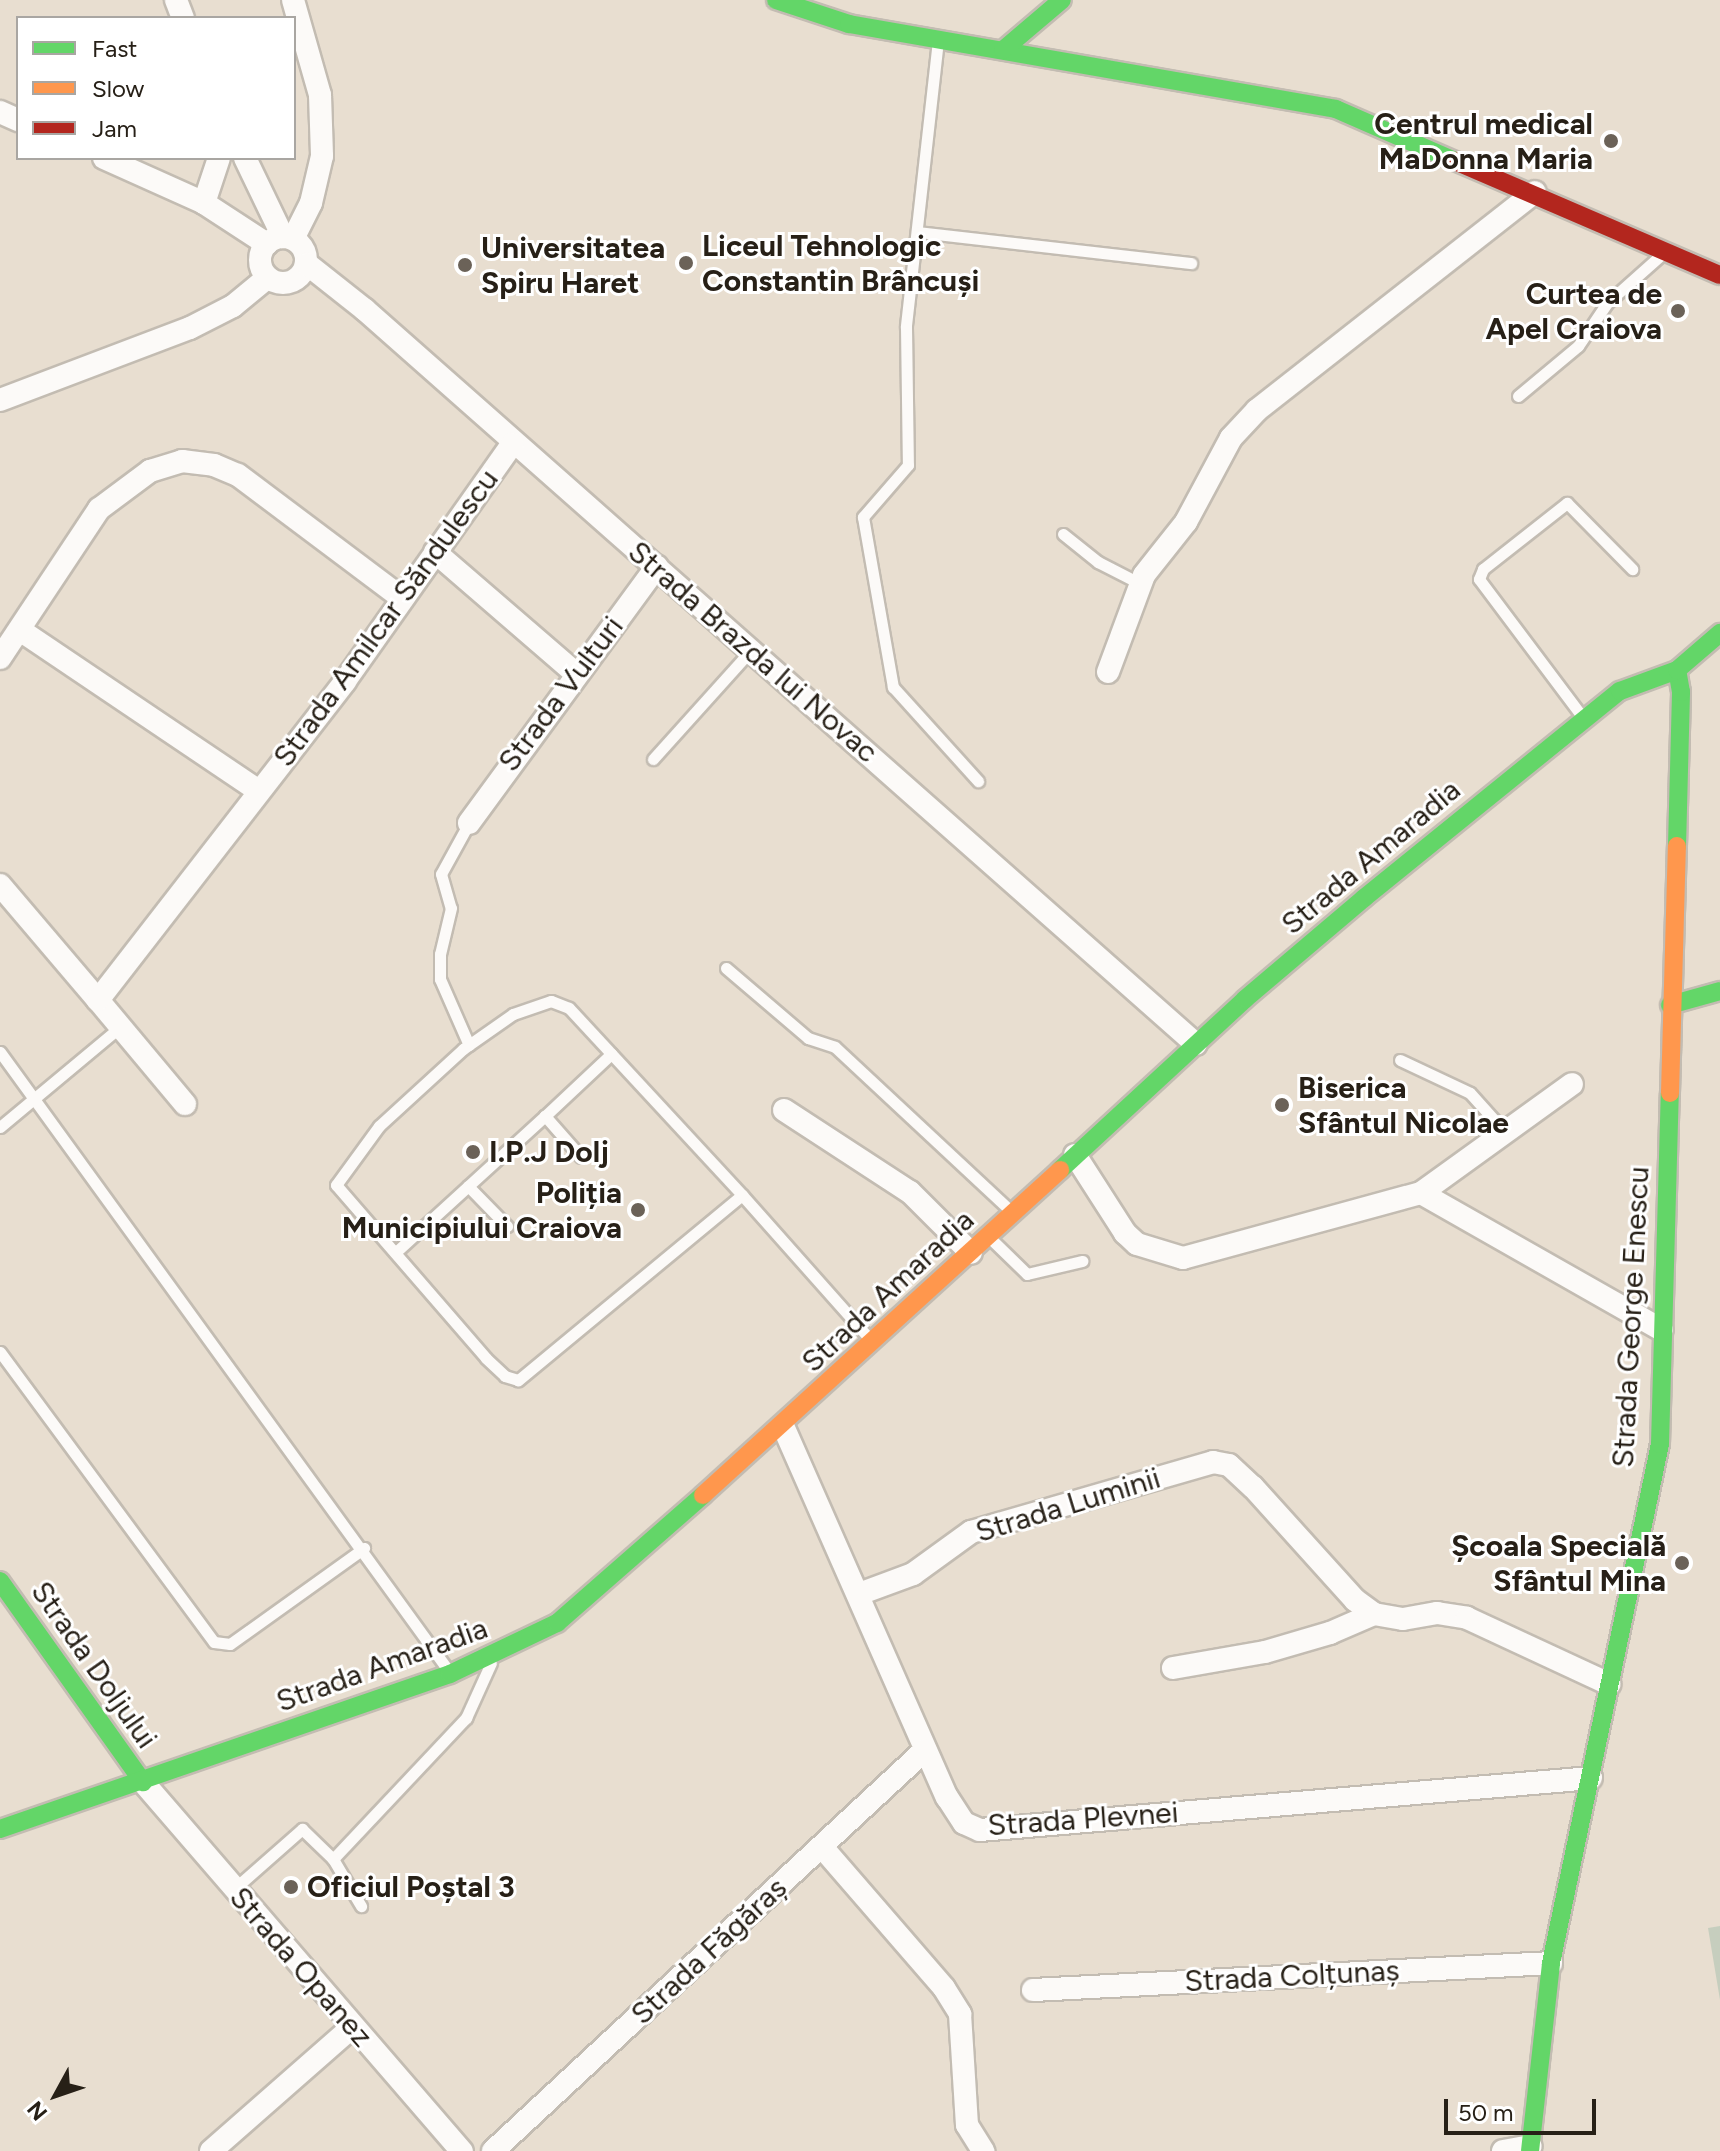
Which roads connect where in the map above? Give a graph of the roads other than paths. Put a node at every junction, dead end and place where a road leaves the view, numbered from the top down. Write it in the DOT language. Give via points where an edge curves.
graph roads {
  1 [pos="293,0"];
  2 [pos="776,0"];
  3 [pos="1062,0"];
  4 [pos="938,40"];
  5 [pos="1003,50"];
  6 [pos="108,160"];
  7 [pos="218,160"];
  8 [pos="246,160"];
  9 [pos="1535,192"];
  10 [pos="204,203"];
  11 [pos="918,232"];
  12 [pos="281,240"];
  13 [pos="1665,251"];
  14 [pos="1191,263"];
  15 [pos="307,264"];
  16 [pos="1720,275"];
  17 [pos="267,278"];
  18 [pos="1518,396"];
  19 [pos="0,400"];
  20 [pos="512,444"];
  21 [pos="1063,534"];
  22 [pos="435,552"];
  23 [pos="657,566"];
  24 [pos="1632,569"];
  25 [pos="1141,584"];
  26 [pos="402,598"];
  27 [pos="20,630"];
  28 [pos="1720,633"];
  29 [pos="751,650"];
  30 [pos="0,658"];
  31 [pos="1677,670"];
  32 [pos="1108,672"];
  33 [pos="575,673"];
  34 [pos="1584,719"];
  35 [pos="653,759"];
  36 [pos="978,781"];
  37 [pos="259,791"];
  38 [pos="469,823"];
  39 [pos="0,885"];
  40 [pos="726,968"];
  41 [pos="1720,991"];
  42 [pos="98,1000"];
  43 [pos="1670,1005"];
  44 [pos="120,1027"];
  45 [pos="1196,1044"];
  46 [pos="469,1045"];
  47 [pos="0,1052"];
  48 [pos="611,1054"];
  49 [pos="1400,1060"];
  50 [pos="1572,1084"];
  51 [pos="33,1101"];
  52 [pos="185,1104"];
  53 [pos="784,1110"];
  54 [pos="545,1116"];
  55 [pos="0,1127"];
  56 [pos="1505,1132"];
  57 [pos="1075,1155"];
  58 [pos="581,1157"];
  59 [pos="468,1186"];
  60 [pos="1421,1193"];
  61 [pos="742,1195"];
  62 [pos="1014,1213"];
  63 [pos="507,1226"];
  64 [pos="989,1236"];
  65 [pos="397,1251"];
  66 [pos="971,1253"];
  67 [pos="1082,1261"];
  68 [pos="1662,1330"];
  69 [pos="873,1343"];
  70 [pos="0,1352"];
  71 [pos="783,1426"];
  72 [pos="364,1548"];
  73 [pos="0,1581"];
  74 [pos="859,1594"];
  75 [pos="1374,1614"];
  76 [pos="494,1654"];
  77 [pos="1173,1668"];
  78 [pos="450,1674"];
  79 [pos="1609,1684"];
  80 [pos="925,1750"];
  81 [pos="1591,1778"];
  82 [pos="143,1782"];
  83 [pos="0,1829"];
  84 [pos="822,1847"];
  85 [pos="333,1859"];
  86 [pos="234,1889"];
  87 [pos="361,1906"];
  88 [pos="1551,1963"];
  89 [pos="1033,1990"];
  90 [pos="352,2027"];
  91 [pos="1531,2149"];
  92 [pos="211,2151"];
  93 [pos="462,2151"];
  94 [pos="493,2151"];
  95 [pos="983,2151"];
  96 [pos="1503,2151"];
  1 -- 12 [label="street" via="320,95 322,156 311,203"];
  2 -- 4 [label="street" via="849,24"];
  3 -- 5 [label="street"];
  4 -- 5 [label="street"];
  4 -- 11 [label="lane"];
  5 -- 9 [label="street" via="1336,109"];
  6 -- 10 [label="street"];
  7 -- 10 [label="street"];
  8 -- 12 [label="street"];
  9 -- 13 [label="street"];
  9 -- 25 [label="street" via="1257,410 1231,438 1186,522"];
  10 -- 12 [label="street"];
  11 -- 14 [label="lane"];
  11 -- 36 [label="lane" via="906,327 908,465 863,517 893,687"];
  12 -- 15 [label="street" via="304,249"];
  12 -- 17 [label="street" via="260,261"];
  13 -- 16 [label="street"];
  13 -- 18 [label="lane" via="1607,303 1578,346"];
  15 -- 17 [label="street" via="291,283"];
  15 -- 20 [label="street, Strada Brazda lui Novac"];
  17 -- 19 [label="street" via="233,306 190,328"];
  20 -- 22 [label="street, Strada Amilcar Săndulescu"];
  20 -- 23 [label="street, Strada Brazda lui Novac"];
  21 -- 25 [label="lane" via="1098,562"];
  22 -- 26 [label="street, Strada Amilcar Săndulescu"];
  22 -- 33 [label="street"];
  23 -- 29 [label="street, Strada Brazda lui Novac"];
  23 -- 33 [label="street, Strada Vulturi"];
  24 -- 34 [label="lane" via="1567,503 1483,569 1479,579"];
  25 -- 32 [label="street"];
  26 -- 27 [label="street" via="238,475 182,461 150,471 99,509"];
  26 -- 37 [label="street, Strada Amilcar Săndulescu"];
  27 -- 30 [label="street"];
  27 -- 37 [label="street, Strada Amilcar Săndulescu"];
  28 -- 31 [label="street, Strada Amaradia"];
  29 -- 35 [label="lane"];
  29 -- 45 [label="street, Strada Brazda lui Novac"];
  31 -- 34 [label="street, Strada Amaradia" via="1627,687"];
  31 -- 43 [label="street, Strada George Enescu" via="1681,692"];
  33 -- 38 [label="street, Strada Vulturi"];
  34 -- 45 [label="street, Strada Amaradia" via="1364,898"];
  37 -- 42 [label="street, Strada Amilcar Săndulescu"];
  38 -- 46 [label="lane" via="441,874 451,908 440,979"];
  39 -- 42 [label="street"];
  40 -- 62 [label="lane" via="808,1038 835,1047"];
  41 -- 43 [label="street"];
  42 -- 44 [label="street"];
  43 -- 68 [label="street, Strada George Enescu"];
  44 -- 51 [label="lane"];
  44 -- 52 [label="street"];
  45 -- 57 [label="street, Strada Amaradia"];
  46 -- 48 [label="lane" via="513,1014 551,1001 569,1008"];
  46 -- 65 [label="lane" via="379,1126 336,1185"];
  47 -- 51 [label="lane"];
  48 -- 54 [label="lane"];
  48 -- 61 [label="lane"];
  49 -- 56 [label="lane" via="1470,1093"];
  50 -- 56 [label="street"];
  51 -- 55 [label="lane"];
  51 -- 72 [label="lane"];
  53 -- 66 [label="street" via="910,1192"];
  54 -- 58 [label="lane"];
  54 -- 59 [label="lane"];
  56 -- 60 [label="street"];
  57 -- 60 [label="street" via="1125,1233 1137,1244 1183,1258"];
  57 -- 62 [label="street, Strada Amaradia"];
  59 -- 63 [label="lane"];
  59 -- 65 [label="lane"];
  60 -- 68 [label="street"];
  61 -- 65 [label="lane" via="518,1380 505,1376 486,1358"];
  61 -- 69 [label="lane"];
  62 -- 64 [label="street, Strada Amaradia"];
  64 -- 66 [label="street, Strada Amaradia"];
  64 -- 67 [label="lane" via="1027,1274"];
  66 -- 69 [label="street, Strada Amaradia"];
  68 -- 79 [label="street, Strada George Enescu" via="1660,1444"];
  69 -- 71 [label="street, Strada Amaradia"];
  70 -- 72 [label="lane" via="214,1642 230,1644"];
  71 -- 74 [label="street, Strada Plevnei"];
  71 -- 76 [label="street, Strada Amaradia" via="581,1606"];
  72 -- 78 [label="lane"];
  73 -- 82 [label="street, Strada Doljului"];
  74 -- 75 [label="street, Strada Luminii" via="913,1574 971,1532 1195,1465 1229,1465"];
  74 -- 80 [label="street, Strada Plevnei"];
  75 -- 77 [label="street" via="1265,1652"];
  75 -- 79 [label="street" via="1467,1618"];
  76 -- 78 [label="street, Strada Amaradia"];
  76 -- 85 [label="lane" via="466,1718"];
  78 -- 82 [label="street, Strada Amaradia"];
  79 -- 81 [label="street, Strada George Enescu"];
  80 -- 81 [label="street, Strada Plevnei" via="964,1823 980,1830"];
  80 -- 84 [label="street, Strada Făgăraș"];
  81 -- 88 [label="street, Strada George Enescu"];
  82 -- 83 [label="street, Strada Amaradia"];
  82 -- 86 [label="street, Strada Opanez"];
  84 -- 94 [label="street, Strada Făgăraș"];
  84 -- 95 [label="street" via="944,1988 960,2014 967,2125"];
  85 -- 86 [label="lane" via="302,1829"];
  85 -- 87 [label="lane"];
  86 -- 90 [label="street, Strada Opanez"];
  88 -- 89 [label="street, Strada Colțunaș"];
  88 -- 91 [label="street, Strada George Enescu"];
  90 -- 92 [label="street"];
  90 -- 93 [label="street, Strada Opanez"];
  91 -- 96 [label="street"];
}
